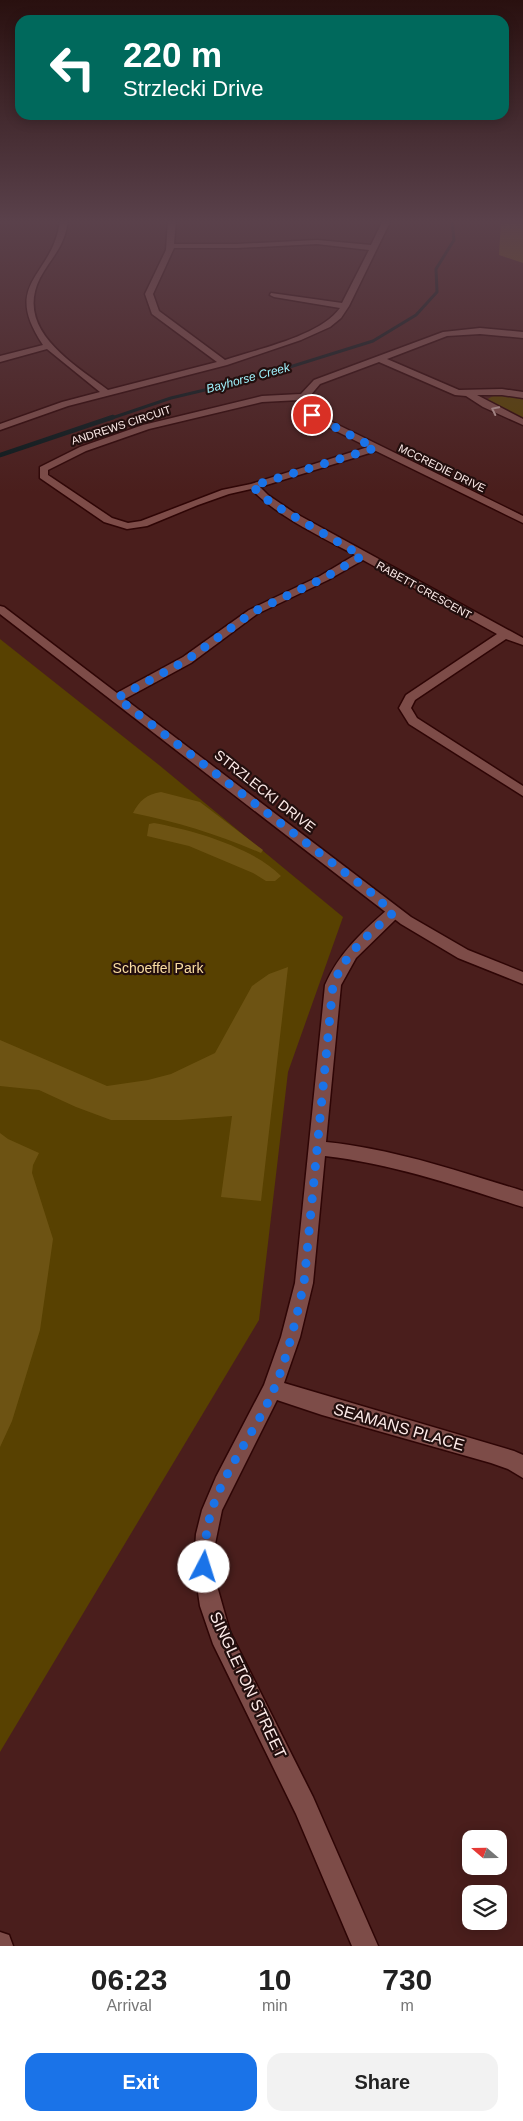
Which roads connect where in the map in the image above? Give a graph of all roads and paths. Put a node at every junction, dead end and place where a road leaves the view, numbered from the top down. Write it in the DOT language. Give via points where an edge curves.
graph roads {
  1 [pos="29,311"];
  2 [pos="154,311"];
  3 [pos="342,311"];
  4 [pos="523,335"];
  5 [pos="49,346"];
  6 [pos="0,359"];
  7 [pos="379,359"];
  8 [pos="224,363"];
  9 [pos="105,392"];
  10 [pos="470,394"];
  11 [pos="523,395"];
  12 [pos="304,397"];
  13 [pos="523,422"];
  14 [pos="0,427"];
  15 [pos="375,448"];
  16 [pos="252,486"];
  17 [pos="523,520"];
  18 [pos="362,556"];
  19 [pos="0,609"];
  20 [pos="504,634"];
  21 [pos="523,642"];
  22 [pos="117,698"];
  23 [pos="523,792"];
  24 [pos="393,913"];
  25 [pos="523,978"];
  26 [pos="317,1148"];
  27 [pos="523,1199"];
  28 [pos="274,1389"];
  29 [pos="523,1468"];
  30 [pos="366,1946"];
  1 -- 5 [label="street" via="32,324"];
  2 -- 8 [label="street"];
  3 -- 8 [label="street" via="313,332"];
  4 -- 7 [label="street" via="458,332"];
  5 -- 6 [label="street"];
  5 -- 9 [label="street"];
  7 -- 10 [label="street" via="449,390"];
  7 -- 12 [label="street" via="316,382"];
  8 -- 9 [label="street"];
  9 -- 14 [label="street"];
  10 -- 11 [label="street" via="502,392"];
  13 -- 10 [label="street, one-way"];
  12 -- 15 [label="street, MCCREDIE DRIVE" via="312,415"];
  12 -- 16 [label="street, ANDREWS CIRCUIT" via="262,399 146,427 95,444 43,469 43,476 108,520 127,526 143,524 194,503"];
  15 -- 16 [label="street, ANDREWS CIRCUIT"];
  15 -- 17 [label="street, MCCREDIE DRIVE"];
  16 -- 18 [label="street, RABETT CRESCENT" via="271,503"];
  18 -- 20 [label="street, RABETT CRESCENT"];
  18 -- 22 [label="street" via="253,612 187,660"];
  19 -- 22 [label="street, STRZLECKI DRIVE"];
  20 -- 21 [label="street, RABETT CRESCENT"];
  20 -- 23 [label="street" via="410,698 405,708 413,721"];
  22 -- 24 [label="street, STRZLECKI DRIVE" via="373,894"];
  24 -- 25 [label="street, STRZLECKI DRIVE" via="482,962"];
  24 -- 26 [label="street, SINGLETON STREET" via="349,954 333,985"];
  26 -- 27 [label="street" via="404,1162"];
  26 -- 28 [label="street, SINGLETON STREET" via="304,1283"];
  28 -- 29 [label="street, SEAMANS PLACE" via="492,1452"];
  28 -- 30 [label="street, SINGLETON STREET" via="220,1488 208,1525 204,1567 211,1606 224,1642 291,1774"];
}
